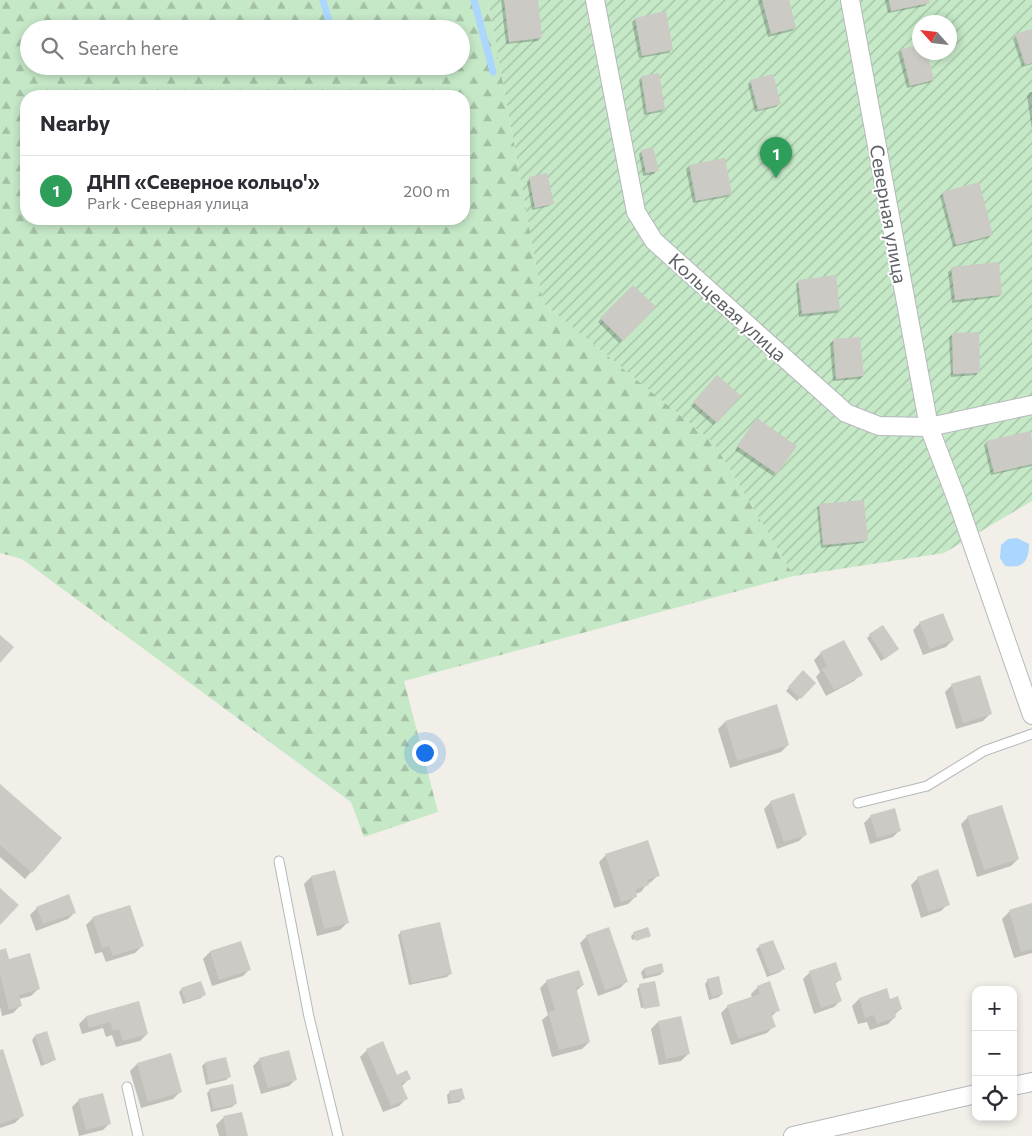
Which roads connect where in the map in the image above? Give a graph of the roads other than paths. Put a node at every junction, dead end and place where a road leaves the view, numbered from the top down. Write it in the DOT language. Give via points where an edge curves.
graph roads {
  1 [pos="595,0"];
  2 [pos="850,0"];
  3 [pos="1032,405"];
  4 [pos="929,428"];
  5 [pos="1032,715"];
  6 [pos="1032,734"];
  7 [pos="858,803"];
  8 [pos="279,861"];
  9 [pos="1032,1082"];
  10 [pos="1017,1085"];
  11 [pos="127,1087"];
  12 [pos="972,1095"];
  13 [pos="138,1136"];
  14 [pos="338,1136"];
  15 [pos="793,1136"];
  1 -- 4 [label="street, Кольцевая улица" via="636,212 654,242 846,413 878,426"];
  2 -- 4 [label="street, Северная улица"];
  3 -- 4 [label="street, Кольцевая улица"];
  4 -- 5 [label="street, Северная улица"];
  6 -- 7 [label="lane" via="984,751 927,786"];
  8 -- 14 [label="lane" via="309,1017"];
  9 -- 10 [label="street"];
  11 -- 13 [label="lane"];
  12 -- 15 [label="street"];
}
